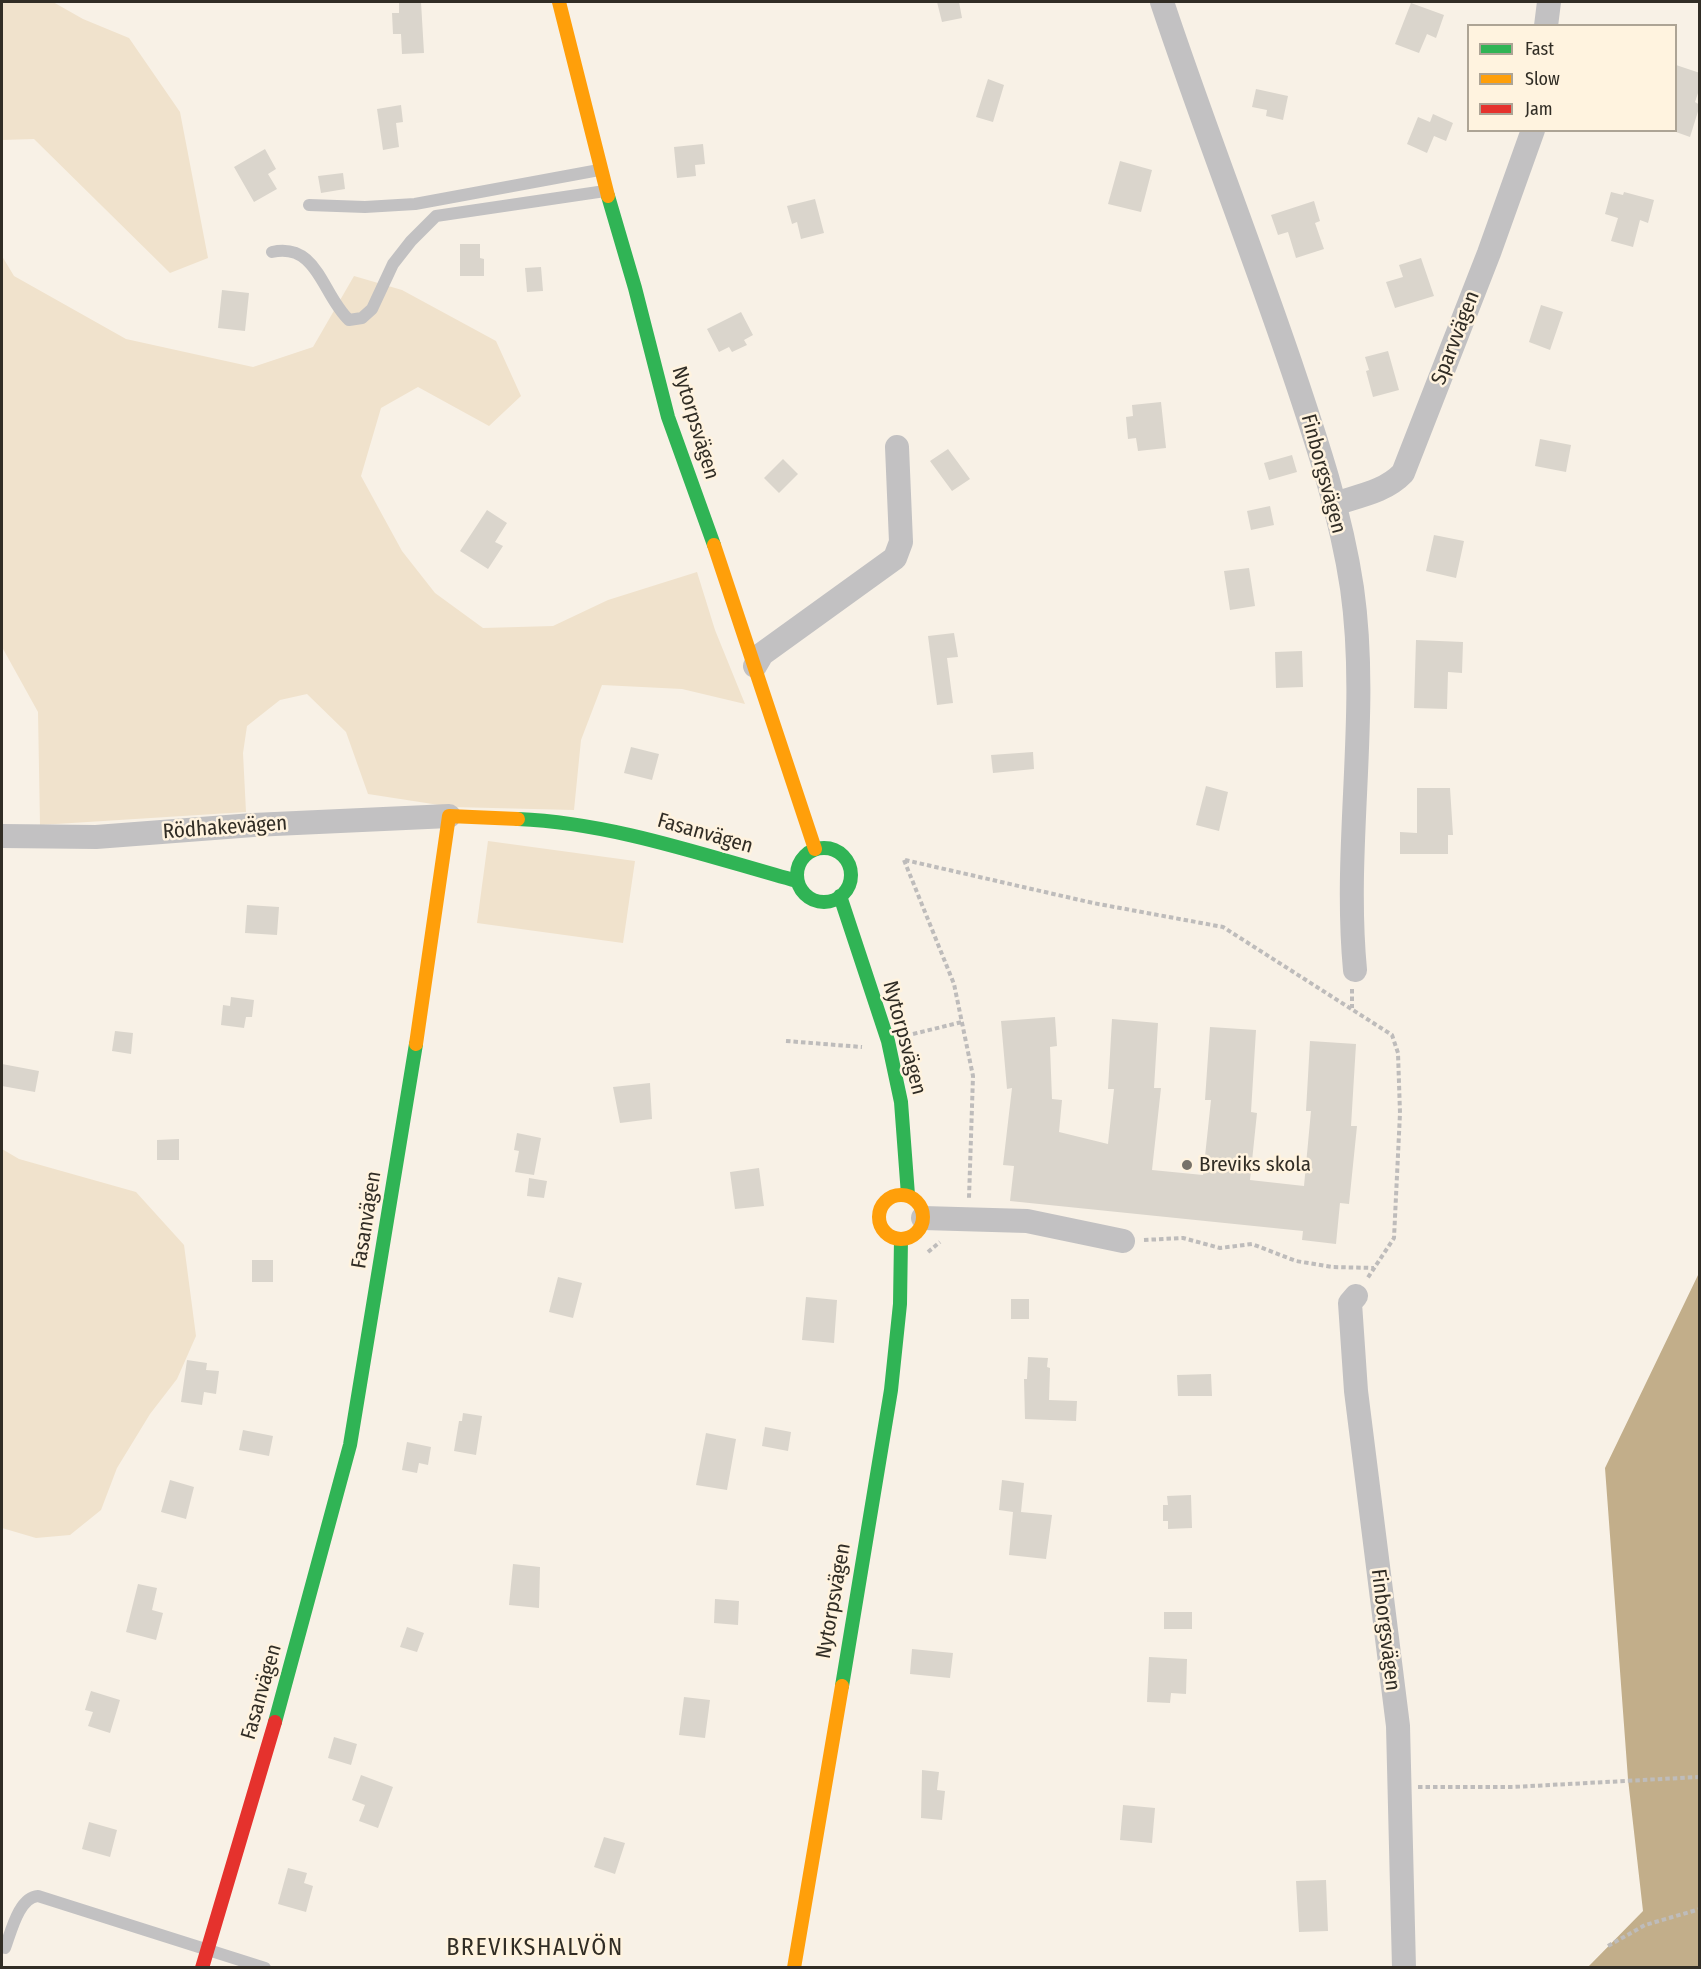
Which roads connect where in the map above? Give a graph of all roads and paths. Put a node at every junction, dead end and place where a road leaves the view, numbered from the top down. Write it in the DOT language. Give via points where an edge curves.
graph roads {
  1 [pos="559,2"];
  2 [pos="1162,2"];
  3 [pos="1549,2"];
  4 [pos="1546,24"];
  5 [pos="1532,132"];
  6 [pos="600,170"];
  7 [pos="606,191"];
  8 [pos="309,205"];
  9 [pos="272,252"];
  10 [pos="897,447"];
  11 [pos="1334,504"];
  12 [pos="755,666"];
  13 [pos="449,816"];
  14 [pos="2,836"];
  15 [pos="816,849"];
  16 [pos="904,860"];
  17 [pos="797,881"];
  18 [pos="840,896"];
  19 [pos="1355,969"];
  20 [pos="908,1195"];
  21 [pos="923,1218"];
  22 [pos="902,1239"];
  23 [pos="1123,1241"];
  24 [pos="1375,1268"];
  25 [pos="1356,1296"];
  26 [pos="1700,1777"];
  27 [pos="1401,1787"];
  28 [pos="1700,1909"];
  29 [pos="1608,1946"];
  30 [pos="5,1947"];
  31 [pos="208,1950"];
  32 [pos="202,1968"];
  33 [pos="265,1968"];
  34 [pos="794,1968"];
  35 [pos="1404,1968"];
  1 -- 6 [label="street, Nytorpsvägen"];
  2 -- 11 [label="street, Finborgsvägen" via="1281,336"];
  3 -- 4 [label="street"];
  5 -- 11 [label="street, Sparvvägen" via="1403,472 1382,489"];
  6 -- 7 [label="street, Nytorpsvägen"];
  6 -- 8 [label="lane" via="415,204"];
  7 -- 9 [label="lane" via="436,216 393,264 372,309 362,318 349,320 339,310 315,267 304,256 285,249"];
  7 -- 12 [label="street, Nytorpsvägen" via="668,417"];
  10 -- 12 [label="street" via="901,542 895,558 762,654"];
  11 -- 19 [label="street, Finborgsvägen" via="1357,627 1350,895"];
  12 -- 15 [label="street, Nytorpsvägen"];
  13 -- 14 [label="street, Rödhakevägen" via="96,837"];
  13 -- 17 [label="street, Fasanvägen" via="540,820 635,837"];
  13 -- 31 [label="street, Fasanvägen" via="423,1002 350,1445 254,1800"];
  15 -- 17 [label="street" via="801,861"];
  15 -- 18 [label="street" via="831,849 846,859 851,876"];
  16 -- 24 [label="path" via="1093,903 1223,927 1392,1035 1398,1053 1400,1113 1394,1238"];
  17 -- 18 [label="street" via="804,893 823,907"];
  18 -- 20 [label="street, Nytorpsvägen" via="888,1041 901,1102"];
  20 -- 21 [label="street" via="920,1205"];
  20 -- 22 [label="street" via="892,1190 880,1207 879,1223 889,1236"];
  21 -- 22 [label="street" via="918,1231"];
  21 -- 23 [label="street" via="1027,1221"];
  22 -- 34 [label="street, Nytorpsvägen" via="898,1340 888,1412"];
  23 -- 24 [label="path" via="1183,1238 1220,1248 1252,1244 1296,1261"];
  24 -- 25 [label="path"];
  25 -- 27 [label="street, Finborgsvägen" via="1350,1303 1356,1391 1398,1726"];
  26 -- 27 [label="path" via="1513,1787"];
  27 -- 35 [label="street, Finborgsvägen"];
  28 -- 29 [label="path" via="1645,1925"];
  30 -- 31 [label="lane" via="24,1902 38,1896"];
  31 -- 32 [label="street, Fasanvägen"];
  31 -- 33 [label="lane"];
}
